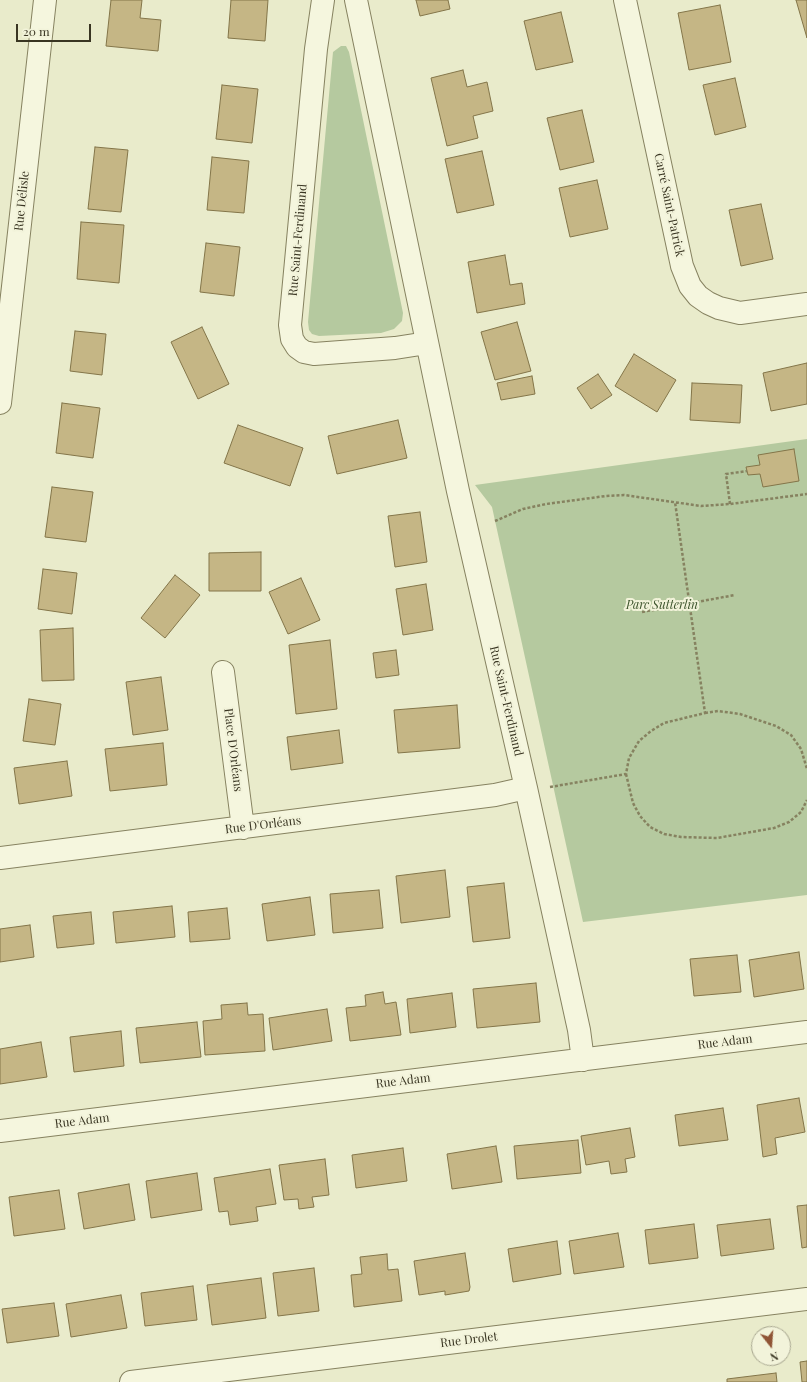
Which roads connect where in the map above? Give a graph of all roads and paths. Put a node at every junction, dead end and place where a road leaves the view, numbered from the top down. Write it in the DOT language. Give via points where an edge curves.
graph roads {
  1 [pos="45,0"];
  2 [pos="322,0"];
  3 [pos="356,0"];
  4 [pos="626,0"];
  5 [pos="807,304"];
  6 [pos="427,343"];
  7 [pos="0,403"];
  8 [pos="747,471"];
  9 [pos="807,494"];
  10 [pos="675,502"];
  11 [pos="730,504"];
  12 [pos="495,521"];
  13 [pos="735,596"];
  14 [pos="690,603"];
  15 [pos="642,612"];
  16 [pos="223,672"];
  17 [pos="705,713"];
  18 [pos="807,769"];
  19 [pos="626,774"];
  20 [pos="526,788"];
  21 [pos="807,800"];
  22 [pos="243,828"];
  23 [pos="0,858"];
  24 [pos="807,1032"];
  25 [pos="583,1060"];
  26 [pos="0,1131"];
  27 [pos="807,1299"];
  28 [pos="131,1382"];
  1 -- 7 [label="street, Rue Délisle"];
  2 -- 6 [label="street, Rue Saint-Ferdinand" via="292,309 292,339 304,352 314,354"];
  3 -- 6 [label="street, Rue Saint-Ferdinand"];
  4 -- 5 [label="street, Carré Saint-Patrick" via="682,266 690,286 708,303 740,313"];
  6 -- 20 [label="street, Rue Saint-Ferdinand"];
  8 -- 11 [label="path" via="726,474"];
  9 -- 11 [label="path"];
  10 -- 11 [label="path" via="701,506"];
  10 -- 12 [label="path" via="624,495 574,499 523,509"];
  10 -- 14 [label="path"];
  13 -- 14 [label="path"];
  14 -- 15 [label="path"];
  14 -- 17 [label="path"];
  16 -- 22 [label="street, Place D'Orléans"];
  17 -- 18 [label="path" via="718,711 740,714 776,726 791,735 801,749"];
  17 -- 19 [label="path" via="664,723 651,731 639,741 629,758"];
  19 -- 20 [label="path" via="555,787"];
  19 -- 21 [label="path" via="633,803 640,816 650,827 664,834 681,837 716,838 774,828 789,822 801,812"];
  20 -- 22 [label="street, Rue D'Orléans" via="495,795"];
  20 -- 25 [label="street, Rue Saint-Ferdinand" via="579,1030"];
  22 -- 23 [label="street, Rue D'Orléans"];
  24 -- 25 [label="street, Rue Adam"];
  25 -- 26 [label="street, Rue Adam"];
  27 -- 28 [label="street, Rue Drolet"];
}
